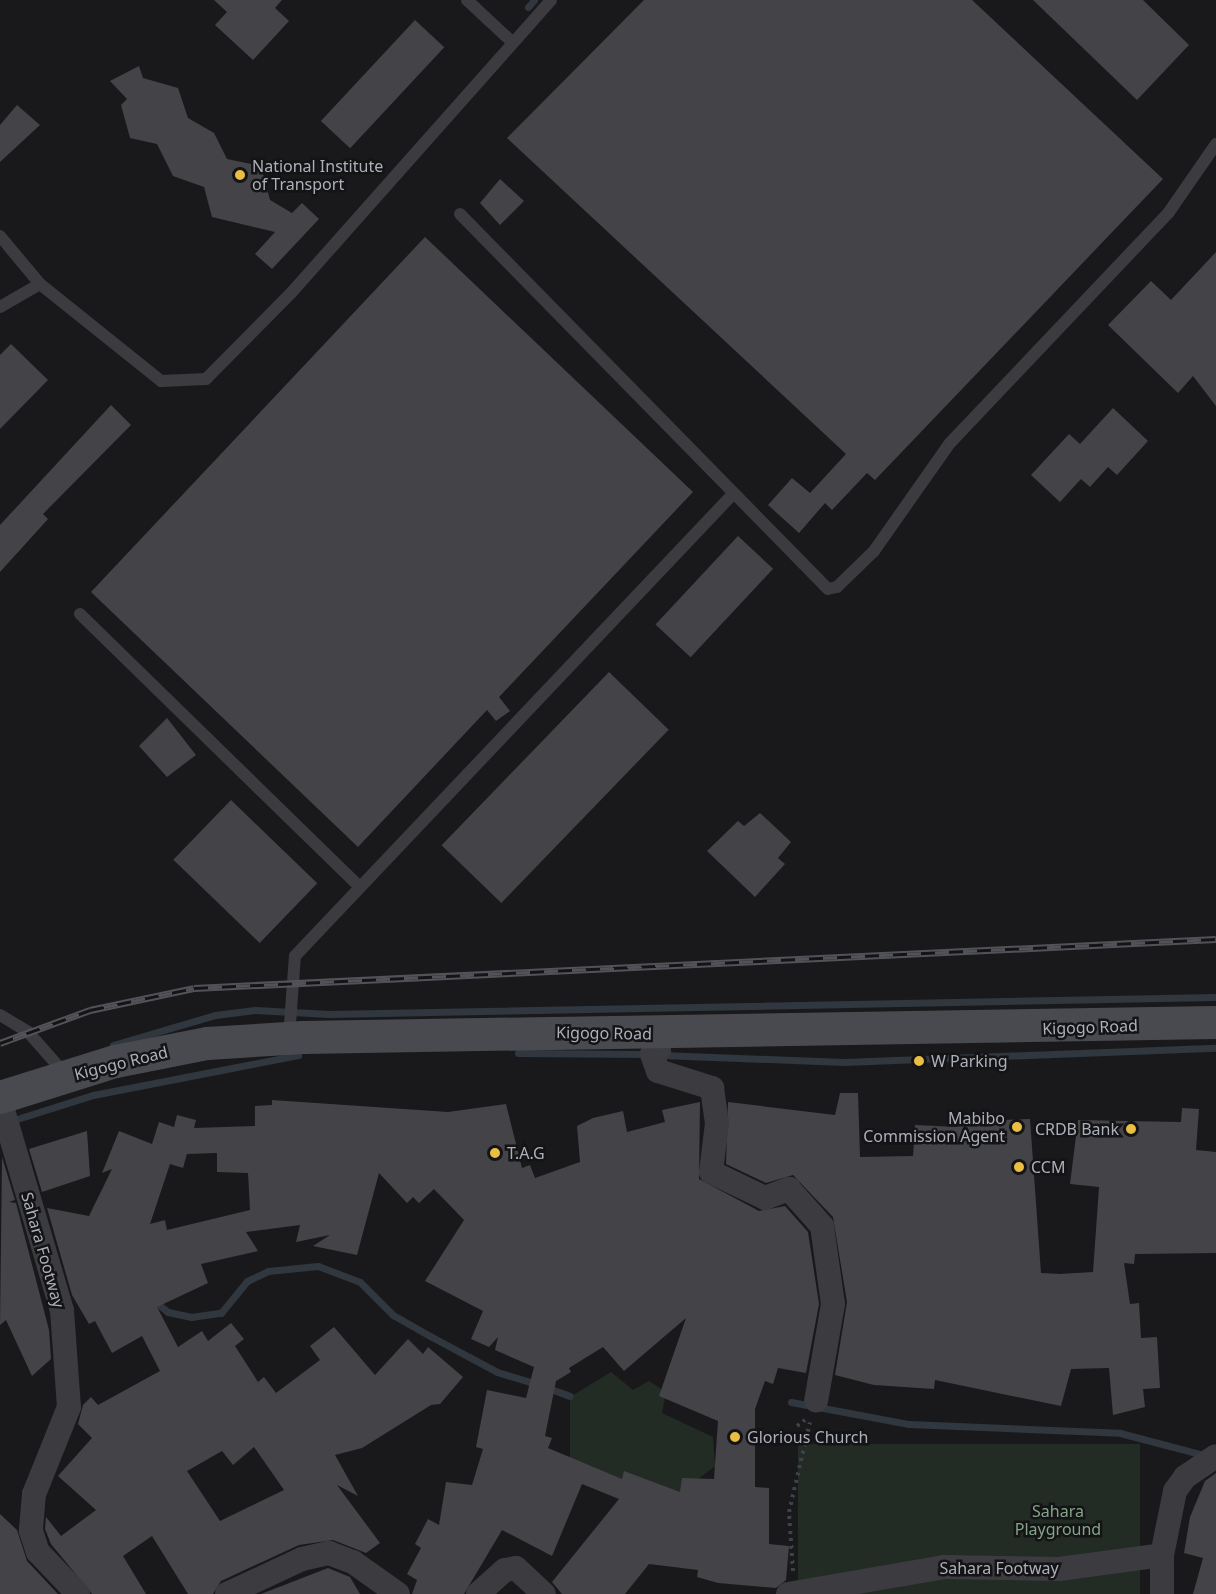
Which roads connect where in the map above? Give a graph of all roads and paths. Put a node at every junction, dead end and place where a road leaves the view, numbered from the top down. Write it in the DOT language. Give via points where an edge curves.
graph roads {
  1 [pos="467,0"];
  2 [pos="551,0"];
  3 [pos="511,41"];
  4 [pos="1216,144"];
  5 [pos="460,214"];
  6 [pos="0,236"];
  7 [pos="40,284"];
  8 [pos="0,307"];
  9 [pos="733,494"];
  10 [pos="80,614"];
  11 [pos="360,887"];
  12 [pos="0,1015"];
  13 [pos="1216,1022"];
  14 [pos="656,1034"];
  15 [pos="289,1038"];
  16 [pos="67,1076"];
  17 [pos="0,1098"];
  18 [pos="814,1407"];
  19 [pos="1216,1456"];
  20 [pos="1162,1555"];
  21 [pos="78,1594"];
  22 [pos="227,1594"];
  23 [pos="398,1594"];
  24 [pos="478,1594"];
  25 [pos="544,1594"];
  26 [pos="794,1594"];
  27 [pos="1162,1594"];
  1 -- 3 [label="lane"];
  2 -- 3 [label="lane"];
  3 -- 7 [label="lane" via="292,292 206,379 161,381"];
  4 -- 9 [label="lane" via="1169,213 950,443 874,551 837,587 821,586"];
  5 -- 9 [label="lane"];
  6 -- 7 [label="lane"];
  7 -- 8 [label="lane"];
  9 -- 11 [label="lane"];
  10 -- 11 [label="lane"];
  11 -- 15 [label="lane" via="295,956"];
  12 -- 16 [label="lane" via="28,1032"];
  13 -- 14 [label="main road, Kigogo Road"];
  14 -- 15 [label="main road, Kigogo Road" via="507,1031"];
  14 -- 18 [label="street" via="659,1050 652,1054 658,1071 712,1088 717,1123 711,1172 765,1198 789,1190 822,1226 833,1304"];
  15 -- 16 [label="main road, Kigogo Road" via="207,1043"];
  16 -- 17 [label="main road, Kigogo Road"];
  17 -- 21 [label="street, Sahara Footway" via="62,1310 69,1407 34,1494 31,1531 38,1552"];
  18 -- 26 [label="path" via="789,1512"];
  19 -- 20 [label="street" via="1185,1476 1175,1491"];
  20 -- 26 [label="street, Sahara Footway" via="1059,1569 944,1567"];
  20 -- 27 [label="street"];
  22 -- 23 [label="street" via="302,1559 329,1553 353,1562"];
  24 -- 25 [label="street" via="505,1570 516,1568"];
}
